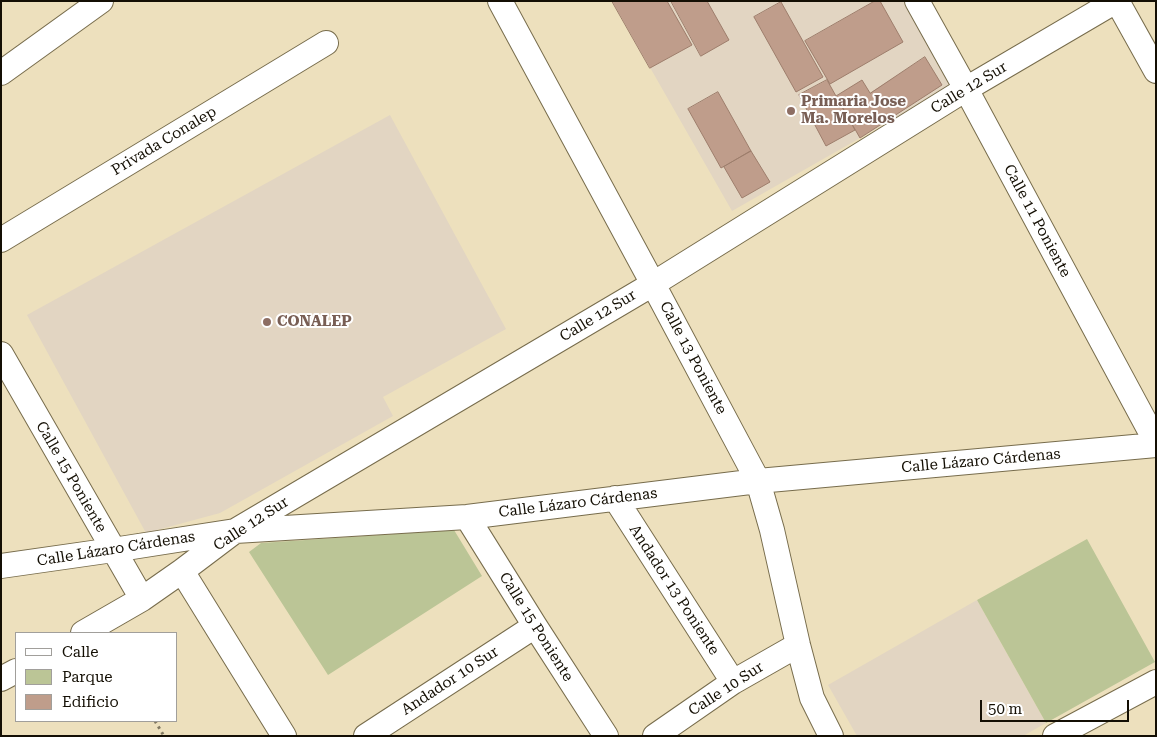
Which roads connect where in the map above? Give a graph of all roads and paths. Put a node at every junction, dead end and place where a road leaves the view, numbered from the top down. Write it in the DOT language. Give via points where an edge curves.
graph roads {
  1 [pos="101,1"];
  2 [pos="500,1"];
  3 [pos="918,1"];
  4 [pos="1116,1"];
  5 [pos="326,43"];
  6 [pos="1156,72"];
  7 [pos="1,73"];
  8 [pos="966,89"];
  9 [pos="1,240"];
  10 [pos="653,284"];
  11 [pos="1,354"];
  12 [pos="1156,444"];
  13 [pos="758,481"];
  14 [pos="615,498"];
  15 [pos="467,517"];
  16 [pos="235,531"];
  17 [pos="113,550"];
  18 [pos="1,566"];
  19 [pos="182,571"];
  20 [pos="142,599"];
  21 [pos="535,626"];
  22 [pos="84,632"];
  23 [pos="798,645"];
  24 [pos="15,672"];
  25 [pos="1,679"];
  26 [pos="733,682"];
  27 [pos="1156,682"];
  28 [pos="156,722"];
  29 [pos="164,736"];
  30 [pos="284,736"];
  31 [pos="366,736"];
  32 [pos="606,736"];
  33 [pos="655,736"];
  34 [pos="831,736"];
  35 [pos="1055,736"];
  1 -- 7 [label="street"];
  2 -- 10 [label="street, Calle 13 Poniente"];
  3 -- 8 [label="street, Calle 11 Poniente"];
  4 -- 6 [label="street"];
  4 -- 8 [label="street, Calle 12 Sur"];
  5 -- 9 [label="street, Privada Conalep"];
  8 -- 10 [label="street, Calle 12 Sur"];
  8 -- 12 [label="street, Calle 11 Poniente"];
  10 -- 13 [label="street, Calle 13 Poniente"];
  10 -- 16 [label="street, Calle 12 Sur"];
  11 -- 17 [label="street, Calle 15 Poniente"];
  12 -- 13 [label="street, Calle Lázaro Cárdenas"];
  13 -- 14 [label="street, Calle Lázaro Cárdenas"];
  13 -- 23 [label="street, Calle 13 Poniente"];
  14 -- 15 [label="street, Calle Lázaro Cárdenas"];
  14 -- 26 [label="street, Andador 13 Poniente"];
  15 -- 16 [label="street, Calle Lázaro Cárdenas"];
  15 -- 21 [label="street, Calle 15 Poniente"];
  16 -- 17 [label="street, Calle Lázaro Cárdenas"];
  16 -- 19 [label="street, Calle 12 Sur"];
  17 -- 18 [label="street, Calle Lázaro Cárdenas"];
  17 -- 20 [label="street, Calle 15 Poniente"];
  19 -- 20 [label="street, Calle 12 Sur"];
  19 -- 30 [label="street"];
  20 -- 22 [label="street, Calle 12 Sur"];
  21 -- 31 [label="street, Andador 10 Sur"];
  21 -- 32 [label="street, Calle 15 Poniente"];
  23 -- 26 [label="street, Calle 10 Sur"];
  23 -- 34 [label="street, Calle 13 Poniente" via="812,698"];
  24 -- 25 [label="street"];
  26 -- 33 [label="street, Calle 10 Sur"];
  27 -- 35 [label="street"];
  28 -- 29 [label="path"];
}
